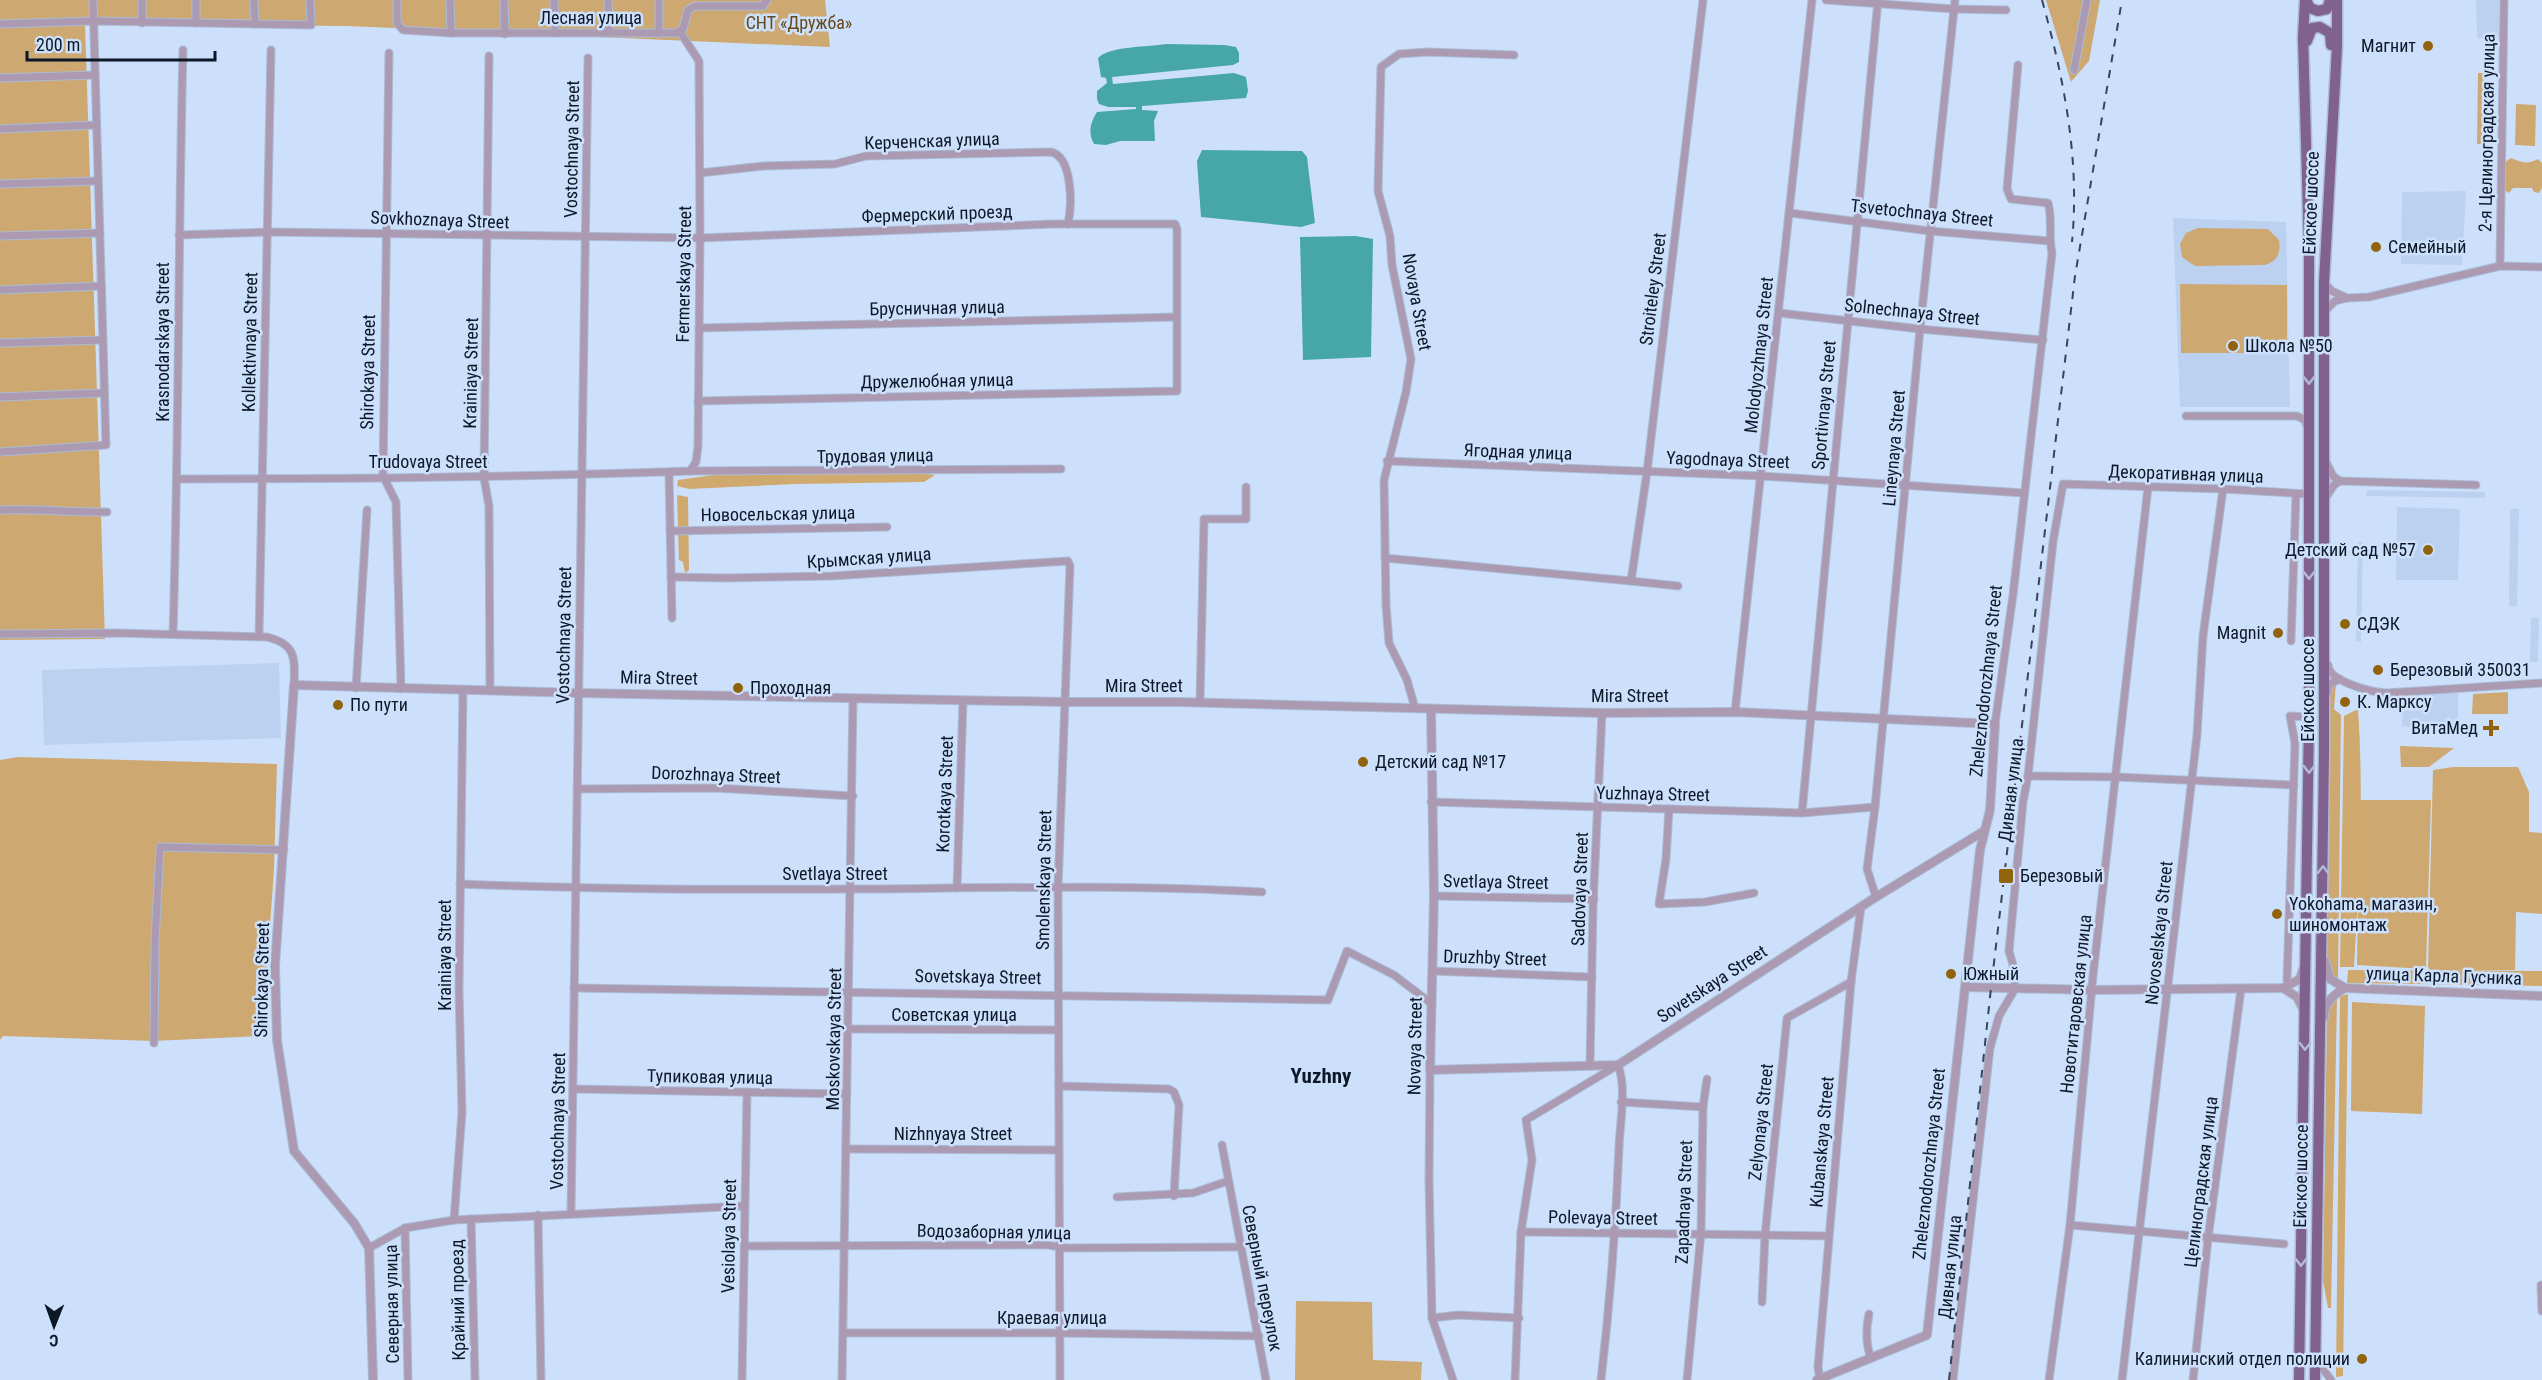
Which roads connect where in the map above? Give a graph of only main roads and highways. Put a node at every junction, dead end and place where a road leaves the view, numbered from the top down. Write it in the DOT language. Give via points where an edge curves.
graph roads {
  1 [pos="2306,0"];
  2 [pos="2330,0"];
  3 [pos="2337,0"];
  4 [pos="2332,100"];
  5 [pos="2304,102"];
  6 [pos="2300,1380"];
  7 [pos="2315,1380"];
  1 -- 2 [label="main road" via="2310,8 2318,11 2327,9"];
  1 -- 5 [label="main road, Ейское шоссе"];
  3 -- 4 [label="main road, Ейское шоссе"];
  4 -- 5 [label="main road" via="2330,36 2324,28 2316,27 2307,35"];
  7 -- 4 [label="main road, Ейское шоссе, one-way" via="2322,955 2324,282"];
  5 -- 6 [label="main road, Ейское шоссе, one-way" via="2309,249 2309,717"];
}
